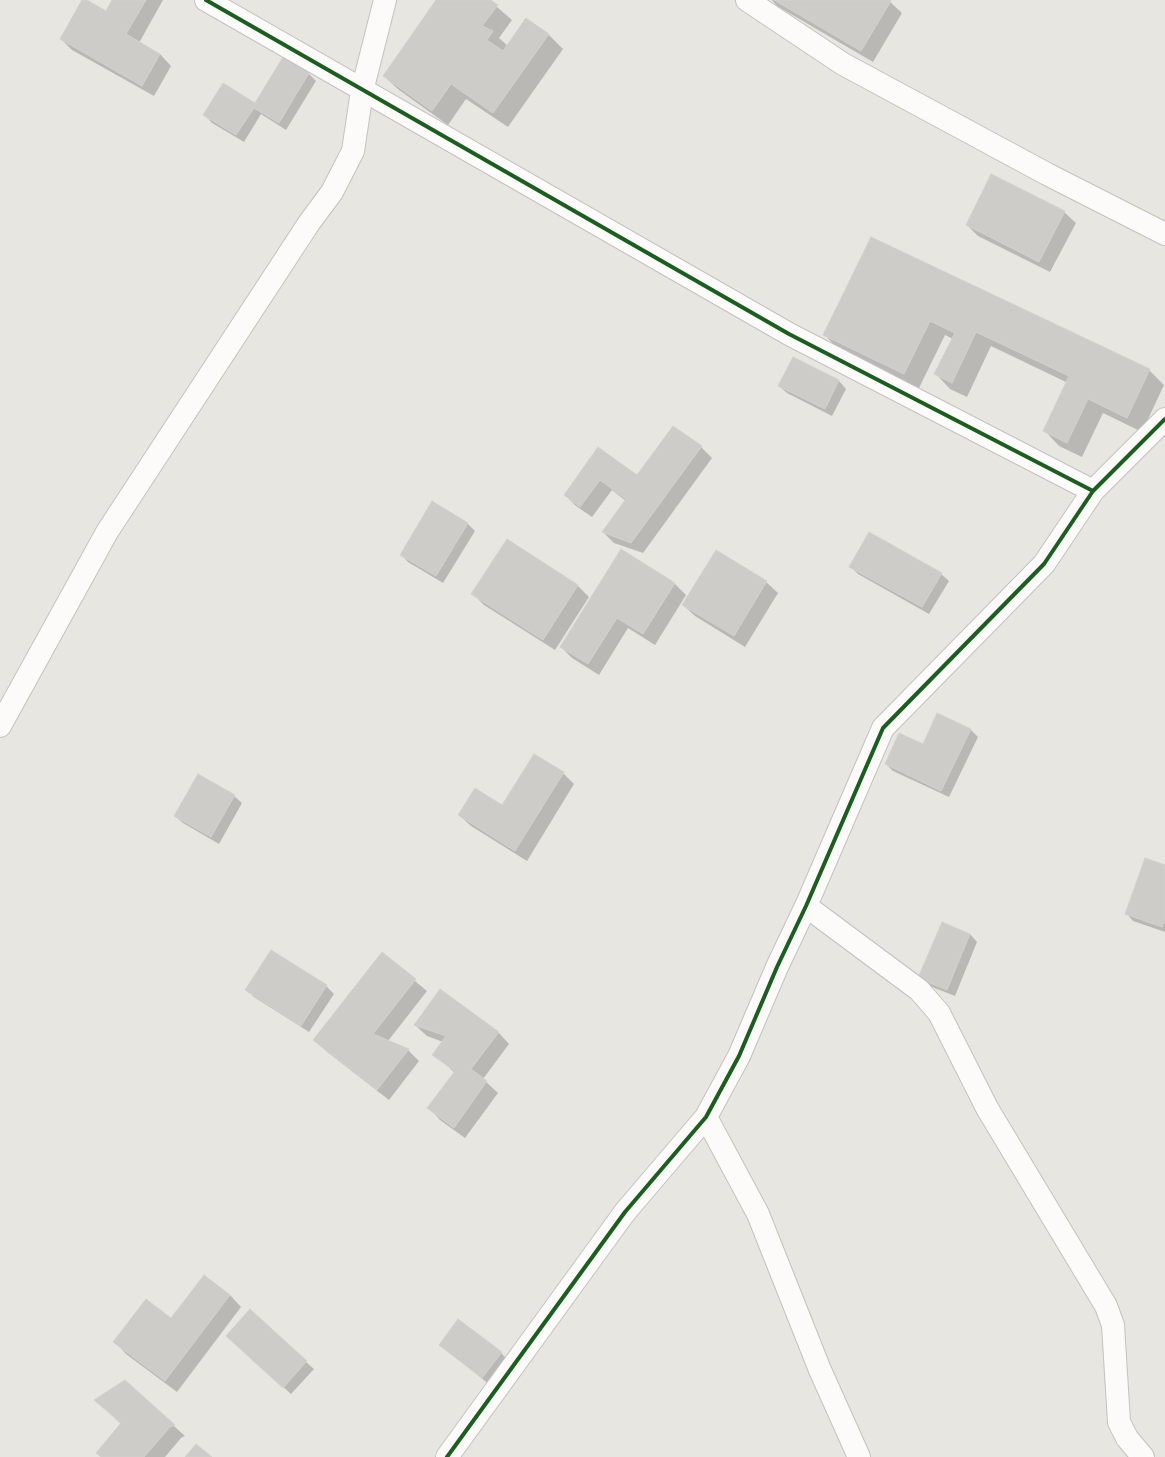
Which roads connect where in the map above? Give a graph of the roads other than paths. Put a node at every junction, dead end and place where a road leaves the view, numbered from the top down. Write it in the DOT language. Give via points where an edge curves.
graph roads {
  1 [pos="206,0"];
  2 [pos="385,0"];
  3 [pos="747,0"];
  4 [pos="362,91"];
  5 [pos="1165,234"];
  6 [pos="1165,419"];
  7 [pos="1093,491"];
  8 [pos="0,726"];
  9 [pos="806,906"];
  10 [pos="706,1116"];
  11 [pos="447,1457"];
  12 [pos="859,1457"];
  13 [pos="1143,1457"];
  1 -- 4 [label="street"];
  2 -- 4 [label="street"];
  3 -- 5 [label="street" via="844,64 1047,174"];
  4 -- 7 [label="street" via="789,334"];
  4 -- 8 [label="street" via="353,151 332,192 309,223 108,532"];
  6 -- 7 [label="street"];
  7 -- 9 [label="street" via="1044,564 883,728"];
  9 -- 10 [label="street" via="740,1056"];
  9 -- 13 [label="street" via="919,990 939,1013 987,1108 1106,1306 1113,1325 1119,1422 1127,1438"];
  10 -- 11 [label="street" via="625,1212"];
  10 -- 12 [label="street" via="758,1214 820,1370"];
}
